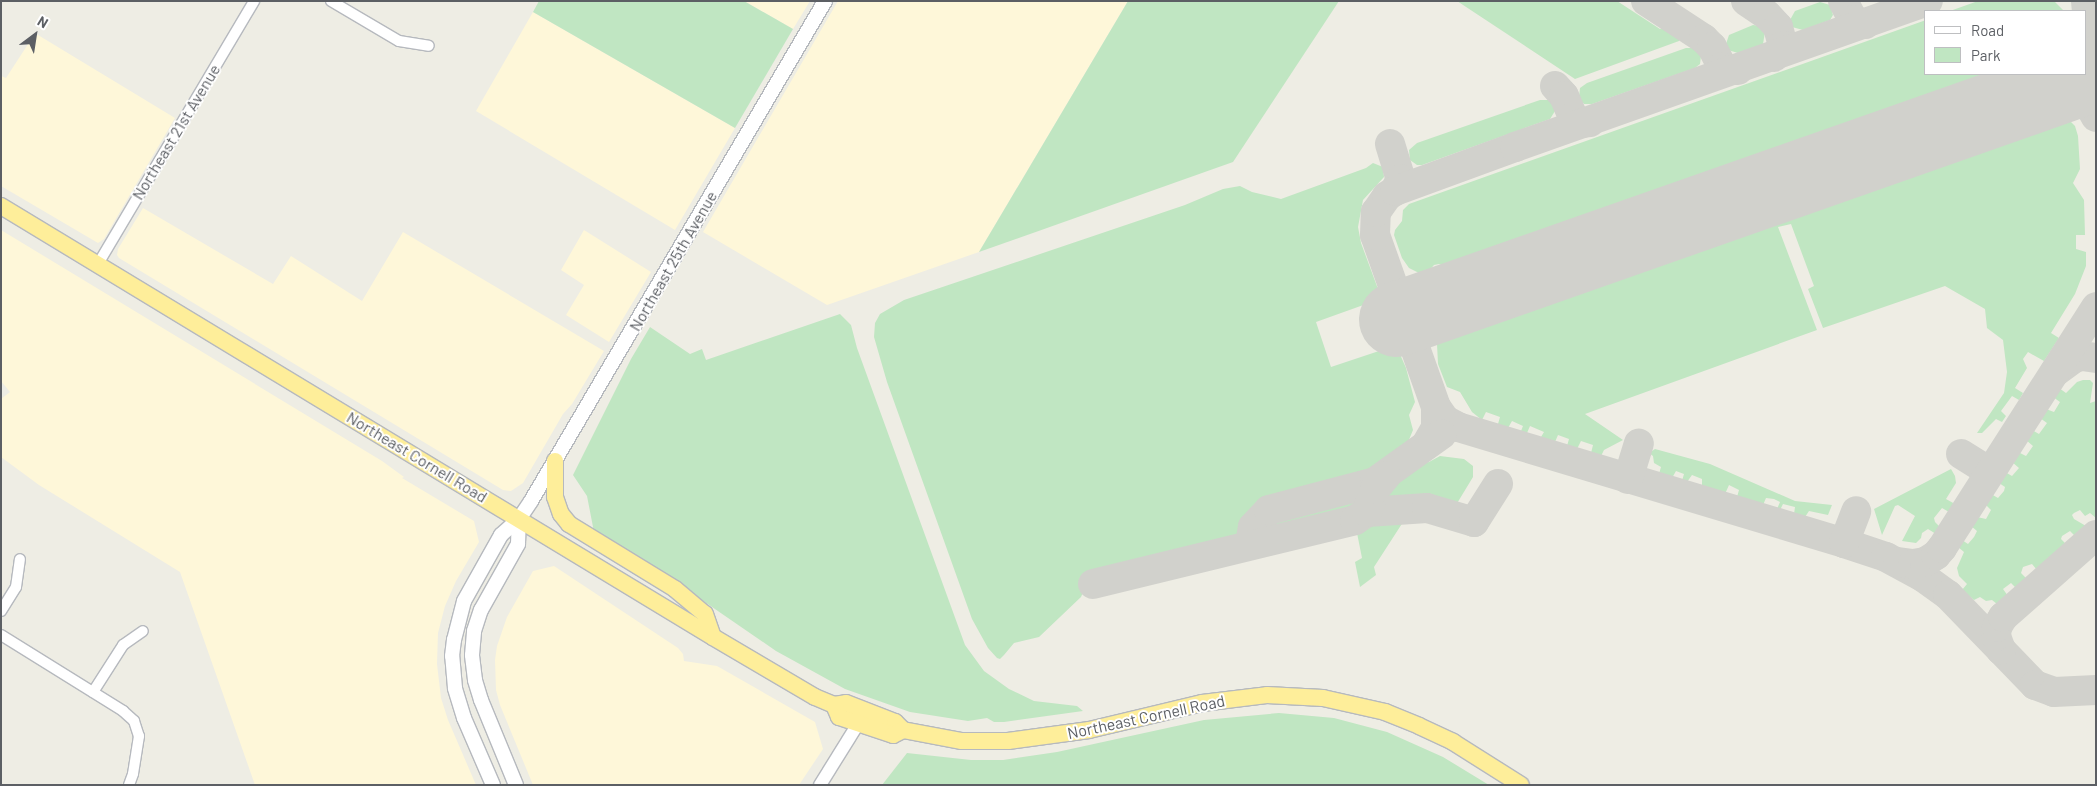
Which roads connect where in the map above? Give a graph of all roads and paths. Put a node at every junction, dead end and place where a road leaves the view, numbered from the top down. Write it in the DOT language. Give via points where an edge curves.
graph roads {
  1 [pos="254,1"];
  2 [pos="331,1"];
  3 [pos="825,1"];
  4 [pos="429,46"];
  5 [pos="1,206"];
  6 [pos="98,264"];
  7 [pos="555,461"];
  8 [pos="520,519"];
  9 [pos="20,559"];
  10 [pos="1,611"];
  11 [pos="143,631"];
  12 [pos="1,636"];
  13 [pos="713,637"];
  14 [pos="93,692"];
  15 [pos="834,705"];
  16 [pos="858,724"];
  17 [pos="902,730"];
  18 [pos="129,785"];
  19 [pos="493,785"];
  20 [pos="516,785"];
  21 [pos="820,785"];
  22 [pos="1521,785"];
  1 -- 6 [label="street, Northeast 21st Avenue"];
  2 -- 4 [label="street" via="399,41"];
  3 -- 7 [label="main road, Northeast 25th Avenue"];
  5 -- 6 [label="highway, Northeast Cornell Road"];
  6 -- 8 [label="highway, Northeast Cornell Road"];
  7 -- 8 [label="main road, Northeast 25th Avenue"];
  7 -- 13 [label="highway" via="556,497 561,514 569,524 675,589 705,614"];
  8 -- 13 [label="highway, Northeast Cornell Road"];
  8 -- 19 [label="main road, Northeast 25th Avenue" via="501,535 467,594 454,640 453,674 459,703"];
  8 -- 20 [label="main road, Northeast 25th Avenue" via="518,544 481,610 474,631 472,655 481,700"];
  9 -- 10 [label="street" via="16,587"];
  11 -- 14 [label="street" via="123,645"];
  12 -- 14 [label="street"];
  13 -- 15 [label="highway, Northeast Cornell Road"];
  14 -- 18 [label="street" via="123,710 134,722 139,736 134,774"];
  15 -- 16 [label="highway, Northeast Cornell Road" via="839,717"];
  15 -- 17 [label="highway, Northeast Cornell Road" via="846,703 895,722"];
  16 -- 17 [label="highway, Northeast Cornell Road" via="893,734"];
  16 -- 21 [label="street"];
  17 -- 22 [label="highway, Northeast Cornell Road" via="962,741 1029,740 1089,730 1202,703 1268,695 1323,698 1385,712 1419,726 1453,742"];
}
